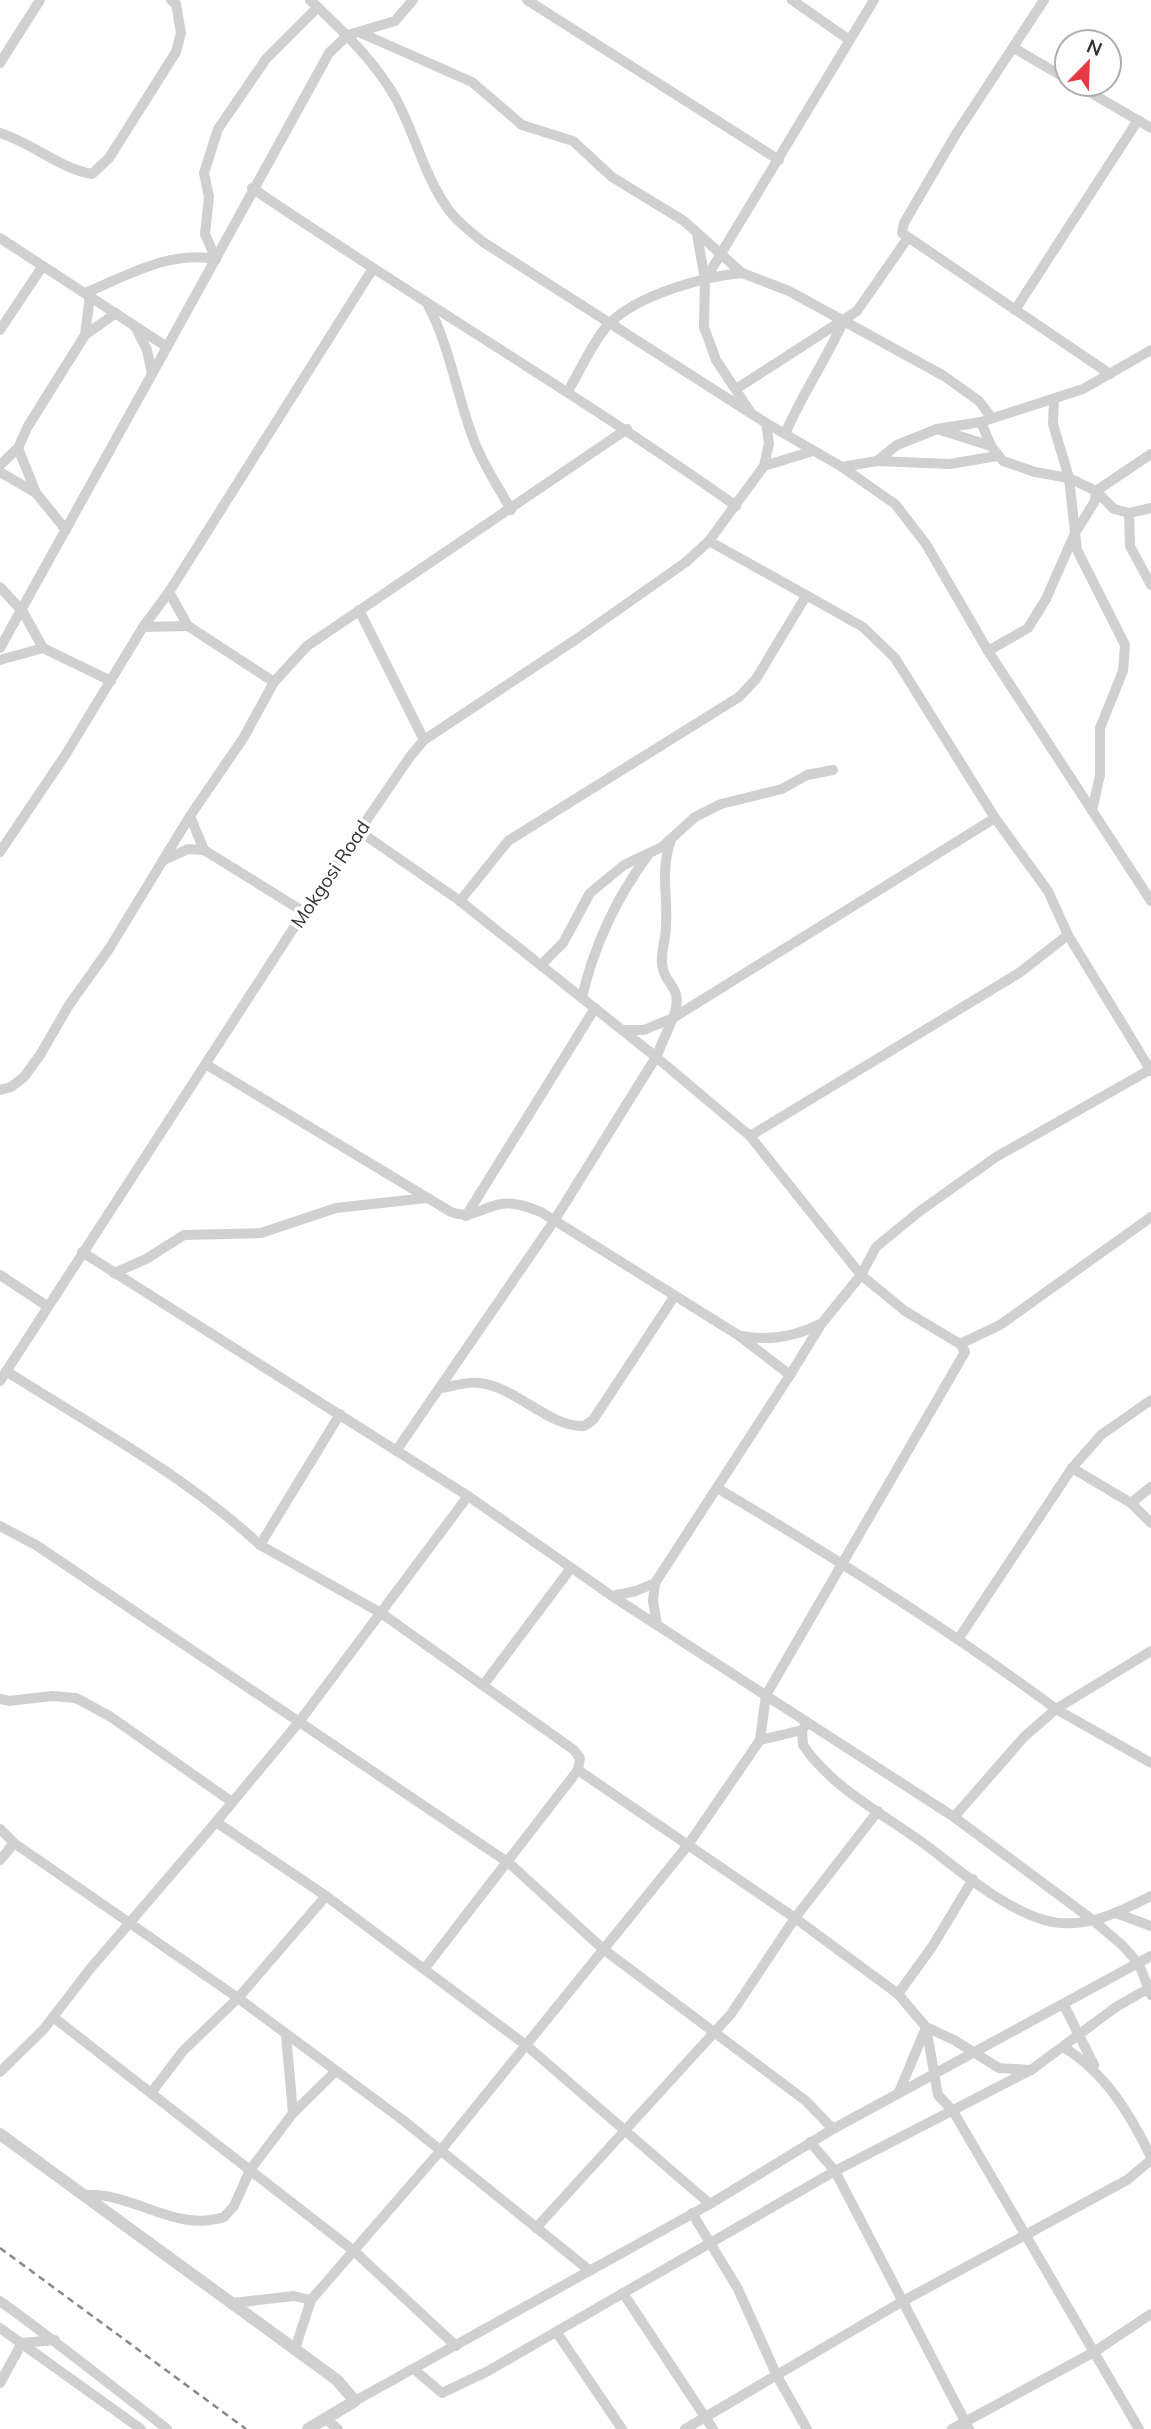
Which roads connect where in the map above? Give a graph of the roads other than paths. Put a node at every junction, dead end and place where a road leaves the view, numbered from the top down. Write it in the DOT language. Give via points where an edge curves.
graph roads {
  1 [pos="40,0"];
  2 [pos="171,0"];
  3 [pos="413,0"];
  4 [pos="527,0"];
  5 [pos="792,0"];
  6 [pos="874,0"];
  7 [pos="1044,0"];
  8 [pos="314,4"];
  9 [pos="361,33"];
  10 [pos="348,35"];
  11 [pos="848,39"];
  12 [pos="1014,48"];
  13 [pos="0,62"];
  14 [pos="1053,71"];
  15 [pos="1100,98"];
  16 [pos="1138,120"];
  17 [pos="1151,128"];
  18 [pos="0,133"];
  19 [pos="779,160"];
  20 [pos="252,188"];
  21 [pos="696,232"];
  22 [pos="0,238"];
  23 [pos="907,239"];
  24 [pos="720,253"];
  25 [pos="216,259"];
  26 [pos="42,267"];
  27 [pos="372,270"];
  28 [pos="742,273"];
  29 [pos="705,280"];
  30 [pos="87,295"];
  31 [pos="427,303"];
  32 [pos="1015,310"];
  33 [pos="116,313"];
  34 [pos="844,320"];
  35 [pos="610,323"];
  36 [pos="2,324"];
  37 [pos="134,325"];
  38 [pos="85,335"];
  39 [pos="167,347"];
  40 [pos="1151,349"];
  41 [pos="152,374"];
  42 [pos="1110,374"];
  43 [pos="736,389"];
  44 [pos="568,391"];
  45 [pos="1054,399"];
  46 [pos="752,414"];
  47 [pos="986,419"];
  48 [pos="766,423"];
  49 [pos="627,429"];
  50 [pos="937,429"];
  51 [pos="785,434"];
  52 [pos="990,446"];
  53 [pos="18,448"];
  54 [pos="813,451"];
  55 [pos="1151,454"];
  56 [pos="997,456"];
  57 [pos="877,461"];
  58 [pos="0,465"];
  59 [pos="764,466"];
  60 [pos="842,467"];
  61 [pos="0,472"];
  62 [pos="1069,478"];
  63 [pos="1096,492"];
  64 [pos="36,493"];
  65 [pos="736,506"];
  66 [pos="1151,509"];
  67 [pos="511,510"];
  68 [pos="1129,513"];
  69 [pos="66,530"];
  70 [pos="1075,533"];
  71 [pos="709,541"];
  72 [pos="1151,585"];
  73 [pos="0,587"];
  74 [pos="169,592"];
  75 [pos="806,596"];
  76 [pos="359,610"];
  77 [pos="23,612"];
  78 [pos="188,626"];
  79 [pos="143,627"];
  80 [pos="0,648"];
  81 [pos="43,648"];
  82 [pos="988,652"];
  83 [pos="0,660"];
  84 [pos="111,681"];
  85 [pos="274,682"];
  86 [pos="424,740"];
  87 [pos="832,770"];
  88 [pos="1092,811"];
  89 [pos="190,817"];
  90 [pos="995,818"];
  91 [pos="359,831"];
  92 [pos="671,840"];
  93 [pos="204,850"];
  94 [pos="0,852"];
  95 [pos="648,854"];
  96 [pos="164,860"];
  97 [pos="460,901"];
  98 [pos="1151,901"];
  99 [pos="304,912"];
  100 [pos="1068,935"];
  101 [pos="541,964"];
  102 [pos="582,998"];
  103 [pos="595,1008"];
  104 [pos="673,1018"];
  105 [pos="622,1030"];
  106 [pos="656,1057"];
  107 [pos="207,1065"];
  108 [pos="1151,1070"];
  109 [pos="0,1090"];
  110 [pos="750,1136"];
  111 [pos="427,1198"];
  112 [pos="466,1216"];
  113 [pos="1151,1217"];
  114 [pos="554,1221"];
  115 [pos="82,1252"];
  116 [pos="114,1273"];
  117 [pos="0,1275"];
  118 [pos="861,1275"];
  119 [pos="674,1297"];
  120 [pos="47,1306"];
  121 [pos="822,1323"];
  122 [pos="738,1335"];
  123 [pos="960,1344"];
  124 [pos="790,1375"];
  125 [pos="3,1376"];
  126 [pos="442,1388"];
  127 [pos="1151,1400"];
  128 [pos="340,1414"];
  129 [pos="396,1451"];
  130 [pos="1072,1468"];
  131 [pos="1151,1487"];
  132 [pos="717,1488"];
  133 [pos="468,1496"];
  134 [pos="1131,1503"];
  135 [pos="1151,1523"];
  136 [pos="0,1526"];
  137 [pos="260,1545"];
  138 [pos="844,1562"];
  139 [pos="571,1568"];
  140 [pos="655,1583"];
  141 [pos="612,1596"];
  142 [pos="380,1613"];
  143 [pos="657,1626"];
  144 [pos="959,1637"];
  145 [pos="1151,1651"];
  146 [pos="484,1684"];
  147 [pos="766,1695"];
  148 [pos="0,1699"];
  149 [pos="1056,1709"];
  150 [pos="299,1721"];
  151 [pos="804,1727"];
  152 [pos="760,1740"];
  153 [pos="1151,1763"];
  154 [pos="578,1770"];
  155 [pos="232,1802"];
  156 [pos="878,1811"];
  157 [pos="954,1817"];
  158 [pos="216,1822"];
  159 [pos="0,1829"];
  160 [pos="14,1843"];
  161 [pos="688,1844"];
  162 [pos="0,1860"];
  163 [pos="509,1863"];
  164 [pos="973,1879"];
  165 [pos="326,1896"];
  166 [pos="1151,1896"];
  167 [pos="1116,1913"];
  168 [pos="795,1918"];
  169 [pos="1094,1921"];
  170 [pos="130,1922"];
  171 [pos="1151,1926"];
  172 [pos="603,1949"];
  173 [pos="1151,1956"];
  174 [pos="1139,1964"];
  175 [pos="425,1968"];
  176 [pos="1150,1990"];
  177 [pos="898,1994"];
  178 [pos="238,1998"];
  179 [pos="1064,2005"];
  180 [pos="53,2017"];
  181 [pos="926,2027"];
  182 [pos="715,2032"];
  183 [pos="1080,2034"];
  184 [pos="286,2035"];
  185 [pos="527,2046"];
  186 [pos="1063,2047"];
  187 [pos="972,2053"];
  188 [pos="1095,2068"];
  189 [pos="0,2070"];
  190 [pos="1031,2070"];
  191 [pos="336,2071"];
  192 [pos="934,2074"];
  193 [pos="151,2093"];
  194 [pos="899,2094"];
  195 [pos="953,2111"];
  196 [pos="293,2113"];
  197 [pos="626,2129"];
  198 [pos="833,2129"];
  199 [pos="0,2134"];
  200 [pos="810,2142"];
  201 [pos="441,2150"];
  202 [pos="1151,2158"];
  203 [pos="250,2170"];
  204 [pos="835,2171"];
  205 [pos="85,2195"];
  206 [pos="710,2203"];
  207 [pos="692,2213"];
  208 [pos="536,2228"];
  209 [pos="1024,2234"];
  210 [pos="709,2243"];
  211 [pos="354,2251"];
  212 [pos="589,2270"];
  213 [pos="623,2293"];
  214 [pos="311,2300"];
  215 [pos="0,2301"];
  216 [pos="903,2301"];
  217 [pos="233,2303"];
  218 [pos="1151,2314"];
  219 [pos="0,2328"];
  220 [pos="557,2333"];
  221 [pos="55,2340"];
  222 [pos="22,2343"];
  223 [pos="456,2346"];
  224 [pos="295,2350"];
  225 [pos="1094,2352"];
  226 [pos="415,2370"];
  227 [pos="777,2376"];
  228 [pos="0,2383"];
  229 [pos="355,2401"];
  230 [pos="706,2418"];
  231 [pos="326,2419"];
  232 [pos="967,2425"];
  233 [pos="141,2429"];
  234 [pos="167,2429"];
  235 [pos="308,2429"];
  236 [pos="338,2429"];
  237 [pos="622,2429"];
  238 [pos="685,2429"];
  239 [pos="713,2429"];
  240 [pos="807,2429"];
  241 [pos="952,2429"];
  242 [pos="1139,2429"];
  1 -- 13 [label="street"];
  2 -- 18 [label="street" via="176,4 181,33 176,52 109,158 92,174 74,171"];
  3 -- 9 [label="street" via="395,21"];
  4 -- 19 [label="street"];
  5 -- 11 [label="street"];
  6 -- 11 [label="street"];
  7 -- 12 [label="street"];
  8 -- 10 [label="street"];
  8 -- 25 [label="street" via="266,59 218,129 204,173 209,197 205,234"];
  9 -- 10 [label="street"];
  9 -- 21 [label="street" via="472,82 522,125 573,141 612,177"];
  10 -- 20 [label="street" via="328,53"];
  10 -- 35 [label="street" via="394,96 447,209 483,242"];
  11 -- 19 [label="street"];
  12 -- 14 [label="street"];
  12 -- 23 [label="street" via="904,223 902,233"];
  15 -- 16 [label="street"];
  16 -- 17 [label="street"];
  16 -- 32 [label="street"];
  19 -- 24 [label="street"];
  20 -- 25 [label="street"];
  20 -- 27 [label="street"];
  21 -- 24 [label="street"];
  21 -- 29 [label="street"];
  22 -- 26 [label="street"];
  23 -- 32 [label="street"];
  23 -- 34 [label="street" via="857,311"];
  24 -- 28 [label="street"];
  24 -- 29 [label="street"];
  25 -- 30 [label="street" via="192,254 162,261"];
  25 -- 39 [label="street"];
  26 -- 30 [label="street"];
  26 -- 36 [label="street"];
  27 -- 31 [label="street"];
  27 -- 74 [label="street"];
  28 -- 29 [label="street"];
  28 -- 34 [label="street"];
  29 -- 35 [label="street" via="628,309"];
  29 -- 43 [label="street" via="704,327 716,360"];
  30 -- 33 [label="street"];
  30 -- 38 [label="street"];
  31 -- 44 [label="street"];
  31 -- 67 [label="street" via="444,336 476,445"];
  32 -- 42 [label="street"];
  33 -- 37 [label="street"];
  33 -- 38 [label="street"];
  34 -- 43 [label="street"];
  34 -- 47 [label="street" via="964,388 979,401"];
  34 -- 51 [label="street"];
  35 -- 44 [label="street"];
  35 -- 46 [label="street"];
  37 -- 39 [label="street"];
  37 -- 41 [label="street"];
  38 -- 53 [label="street"];
  39 -- 41 [label="street"];
  40 -- 42 [label="street"];
  41 -- 69 [label="street"];
  42 -- 45 [label="street"];
  43 -- 46 [label="street"];
  44 -- 49 [label="street"];
  45 -- 47 [label="street"];
  45 -- 62 [label="street" via="1053,424"];
  46 -- 48 [label="street"];
  47 -- 50 [label="street"];
  47 -- 52 [label="street"];
  48 -- 51 [label="street"];
  48 -- 59 [label="street, Mokgosi Road" via="769,443"];
  49 -- 65 [label="street"];
  49 -- 67 [label="street"];
  50 -- 52 [label="street"];
  50 -- 57 [label="street" via="897,445"];
  51 -- 54 [label="street"];
  52 -- 56 [label="street"];
  53 -- 58 [label="street"];
  53 -- 64 [label="street"];
  54 -- 59 [label="street"];
  54 -- 60 [label="street"];
  55 -- 63 [label="street"];
  56 -- 57 [label="street" via="950,464"];
  56 -- 62 [label="street" via="1035,472"];
  57 -- 60 [label="street"];
  59 -- 65 [label="street, Mokgosi Road"];
  60 -- 82 [label="street" via="895,504 926,544"];
  61 -- 64 [label="street"];
  62 -- 63 [label="street"];
  62 -- 70 [label="street"];
  63 -- 68 [label="street" via="1114,509"];
  63 -- 70 [label="street" via="1091,510"];
  64 -- 69 [label="street"];
  65 -- 71 [label="street, Mokgosi Road"];
  66 -- 68 [label="street"];
  67 -- 76 [label="street"];
  68 -- 72 [label="street" via="1130,546"];
  69 -- 77 [label="street"];
  70 -- 82 [label="street" via="1028,628"];
  70 -- 88 [label="street" via="1085,569 1125,645 1123,671 1100,728 1100,775"];
  71 -- 75 [label="street"];
  71 -- 86 [label="street, Mokgosi Road" via="589,631"];
  73 -- 77 [label="street"];
  74 -- 78 [label="street"];
  74 -- 79 [label="street"];
  75 -- 90 [label="street" via="863,627 895,658"];
  75 -- 97 [label="street" via="756,679 739,697 508,841"];
  76 -- 85 [label="street" via="307,646"];
  76 -- 86 [label="street"];
  77 -- 80 [label="street"];
  77 -- 81 [label="street"];
  78 -- 79 [label="street"];
  78 -- 85 [label="street"];
  79 -- 84 [label="street"];
  81 -- 83 [label="street"];
  81 -- 84 [label="street"];
  82 -- 88 [label="street"];
  84 -- 94 [label="street"];
  85 -- 89 [label="street" via="244,737"];
  86 -- 91 [label="street, Mokgosi Road"];
  87 -- 92 [label="street" via="807,775 782,789 721,804 695,817"];
  88 -- 98 [label="street"];
  89 -- 93 [label="street"];
  89 -- 96 [label="street"];
  90 -- 100 [label="street" via="1048,891"];
  90 -- 104 [label="street"];
  91 -- 97 [label="street"];
  91 -- 99 [label="street, Mokgosi Road"];
  92 -- 95 [label="street"];
  92 -- 104 [label="street" via="664,866 662,966 678,999"];
  93 -- 96 [label="street" via="188,849"];
  93 -- 99 [label="street"];
  95 -- 101 [label="street" via="624,865 590,894 563,943"];
  95 -- 102 [label="street" via="613,912"];
  96 -- 109 [label="street" via="24,1077"];
  97 -- 101 [label="street"];
  99 -- 107 [label="street, Mokgosi Road"];
  100 -- 108 [label="street"];
  100 -- 110 [label="street" via="1019,973"];
  101 -- 102 [label="street"];
  102 -- 103 [label="street"];
  103 -- 105 [label="street"];
  103 -- 112 [label="street"];
  104 -- 105 [label="street" via="644,1030"];
  104 -- 106 [label="street"];
  105 -- 106 [label="street"];
  106 -- 110 [label="street"];
  106 -- 114 [label="street"];
  107 -- 111 [label="street"];
  107 -- 115 [label="street, Mokgosi Road"];
  108 -- 118 [label="street" via="954,1185 876,1247"];
  110 -- 118 [label="street"];
  111 -- 112 [label="street"];
  111 -- 116 [label="street" via="336,1208 261,1233 184,1235"];
  112 -- 114 [label="street" via="503,1204 522,1205"];
  113 -- 123 [label="street" via="1000,1325"];
  114 -- 119 [label="street"];
  114 -- 126 [label="street"];
  115 -- 116 [label="street"];
  115 -- 120 [label="street, Mokgosi Road"];
  116 -- 128 [label="street"];
  117 -- 120 [label="street"];
  118 -- 121 [label="street"];
  118 -- 123 [label="street" via="905,1311"];
  119 -- 122 [label="street"];
  119 -- 126 [label="street" via="593,1420 584,1426 566,1423 491,1385 477,1382"];
  120 -- 125 [label="street, Mokgosi Road"];
  121 -- 122 [label="street" via="786,1336 758,1339"];
  121 -- 124 [label="street"];
  122 -- 124 [label="street"];
  123 -- 138 [label="street" via="965,1352"];
  124 -- 132 [label="street"];
  125 -- 137 [label="street" via="163,1469"];
  126 -- 129 [label="street"];
  127 -- 130 [label="street" via="1101,1435"];
  128 -- 129 [label="street"];
  128 -- 137 [label="street"];
  129 -- 133 [label="street"];
  130 -- 134 [label="street"];
  130 -- 144 [label="street"];
  131 -- 134 [label="street"];
  132 -- 138 [label="street"];
  132 -- 140 [label="street"];
  133 -- 139 [label="street"];
  133 -- 142 [label="street"];
  134 -- 135 [label="street"];
  136 -- 150 [label="street" via="36,1545"];
  137 -- 142 [label="street"];
  138 -- 144 [label="street"];
  138 -- 147 [label="street"];
  139 -- 141 [label="street"];
  139 -- 146 [label="street"];
  140 -- 141 [label="street"];
  140 -- 143 [label="street"];
  141 -- 143 [label="street"];
  142 -- 146 [label="street"];
  142 -- 150 [label="street"];
  143 -- 147 [label="street"];
  144 -- 149 [label="street"];
  145 -- 149 [label="street"];
  146 -- 154 [label="street" via="574,1750 580,1758"];
  147 -- 151 [label="street"];
  147 -- 152 [label="street"];
  148 -- 155 [label="street" via="76,1698 111,1717"];
  149 -- 153 [label="street"];
  149 -- 157 [label="street" via="1024,1737"];
  150 -- 155 [label="street"];
  150 -- 163 [label="street"];
  151 -- 152 [label="street"];
  151 -- 156 [label="street" via="803,1745 808,1753"];
  151 -- 157 [label="street"];
  152 -- 161 [label="street"];
  154 -- 161 [label="street"];
  154 -- 163 [label="street"];
  155 -- 158 [label="street"];
  156 -- 164 [label="street"];
  156 -- 168 [label="street"];
  157 -- 169 [label="street"];
  158 -- 165 [label="street"];
  158 -- 170 [label="street"];
  159 -- 160 [label="street"];
  160 -- 162 [label="street"];
  160 -- 170 [label="street"];
  161 -- 168 [label="street"];
  161 -- 172 [label="street"];
  163 -- 172 [label="street"];
  163 -- 175 [label="street"];
  164 -- 169 [label="street" via="1044,1920"];
  164 -- 177 [label="street"];
  165 -- 175 [label="street"];
  165 -- 178 [label="street"];
  166 -- 167 [label="street"];
  167 -- 169 [label="street"];
  167 -- 171 [label="street"];
  168 -- 177 [label="street"];
  168 -- 182 [label="street" via="732,2014"];
  169 -- 174 [label="street"];
  170 -- 178 [label="street"];
  170 -- 180 [label="street"];
  172 -- 182 [label="street"];
  172 -- 185 [label="street"];
  173 -- 174 [label="street"];
  174 -- 176 [label="street"];
  174 -- 179 [label="street"];
  175 -- 185 [label="street"];
  176 -- 183 [label="street" via="1116,2007"];
  177 -- 181 [label="street"];
  178 -- 184 [label="street"];
  178 -- 193 [label="street" via="183,2052"];
  179 -- 183 [label="street"];
  179 -- 187 [label="street"];
  180 -- 189 [label="street"];
  180 -- 193 [label="street"];
  181 -- 187 [label="street"];
  181 -- 192 [label="street"];
  181 -- 194 [label="street"];
  182 -- 197 [label="street"];
  182 -- 198 [label="street" via="806,2101"];
  183 -- 186 [label="street"];
  183 -- 188 [label="street"];
  184 -- 191 [label="street"];
  184 -- 196 [label="street"];
  185 -- 197 [label="street"];
  185 -- 201 [label="street"];
  186 -- 188 [label="street"];
  186 -- 190 [label="street"];
  187 -- 190 [label="street" via="999,2068"];
  187 -- 192 [label="street"];
  188 -- 202 [label="street" via="1126,2110"];
  190 -- 195 [label="street"];
  191 -- 196 [label="street"];
  191 -- 201 [label="street"];
  192 -- 194 [label="street"];
  192 -- 195 [label="street" via="938,2095"];
  193 -- 203 [label="street"];
  194 -- 198 [label="street"];
  195 -- 204 [label="street"];
  195 -- 209 [label="street"];
  196 -- 203 [label="street"];
  197 -- 206 [label="street"];
  197 -- 208 [label="street"];
  198 -- 200 [label="street"];
  199 -- 205 [label="street"];
  200 -- 204 [label="street"];
  200 -- 206 [label="street"];
  201 -- 208 [label="street"];
  201 -- 211 [label="street"];
  202 -- 209 [label="street" via="1127,2180"];
  203 -- 205 [label="street" via="234,2206 214,2221 177,2220 103,2194"];
  203 -- 211 [label="street"];
  204 -- 210 [label="street"];
  204 -- 216 [label="street"];
  205 -- 217 [label="street"];
  206 -- 207 [label="street"];
  207 -- 210 [label="street"];
  207 -- 212 [label="street"];
  208 -- 212 [label="street"];
  209 -- 216 [label="street"];
  209 -- 225 [label="street"];
  210 -- 213 [label="street"];
  210 -- 227 [label="street" via="738,2289"];
  211 -- 214 [label="street"];
  211 -- 223 [label="street"];
  212 -- 223 [label="street"];
  213 -- 220 [label="street"];
  213 -- 230 [label="street"];
  214 -- 217 [label="street" via="294,2296"];
  214 -- 224 [label="street"];
  215 -- 221 [label="street"];
  216 -- 227 [label="street"];
  216 -- 232 [label="street"];
  217 -- 224 [label="street"];
  218 -- 225 [label="street"];
  219 -- 222 [label="street"];
  220 -- 226 [label="street" via="442,2393"];
  220 -- 237 [label="street"];
  221 -- 222 [label="street"];
  221 -- 234 [label="street"];
  222 -- 228 [label="street"];
  222 -- 233 [label="street"];
  223 -- 226 [label="street"];
  224 -- 229 [label="street" via="337,2380"];
  225 -- 232 [label="street"];
  225 -- 242 [label="street"];
  226 -- 229 [label="street"];
  227 -- 230 [label="street"];
  227 -- 240 [label="street"];
  229 -- 231 [label="street"];
  230 -- 238 [label="street"];
  230 -- 239 [label="street"];
  231 -- 235 [label="street"];
  231 -- 236 [label="street"];
  232 -- 241 [label="street"];
}
